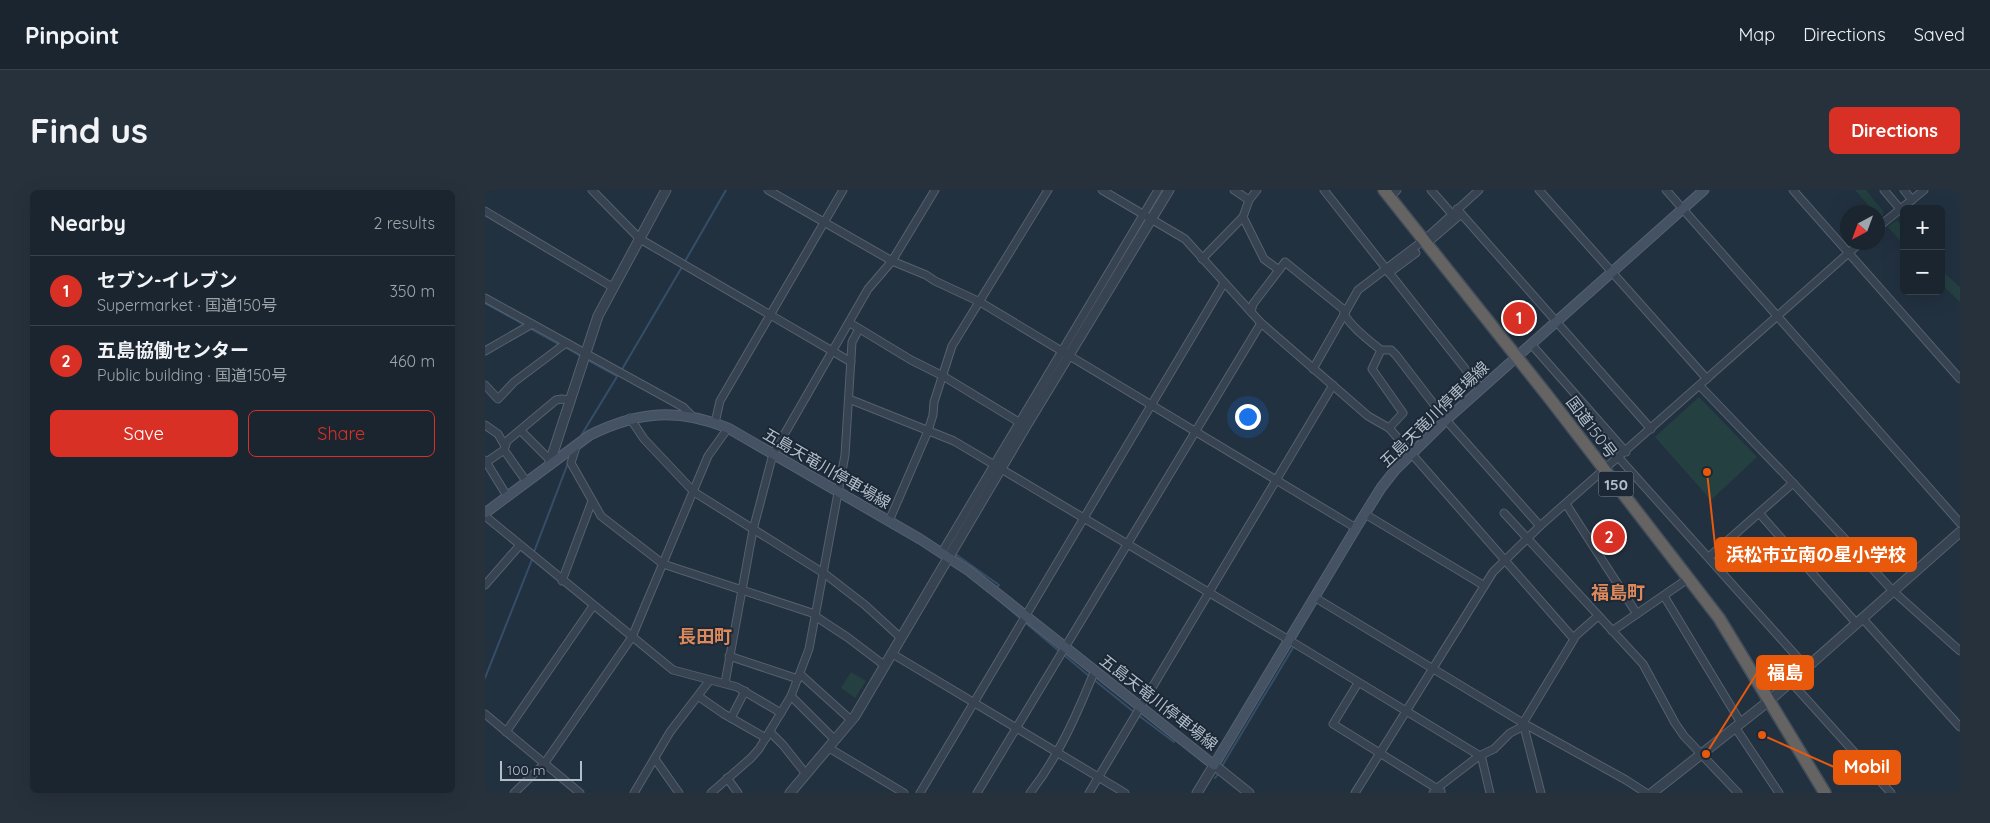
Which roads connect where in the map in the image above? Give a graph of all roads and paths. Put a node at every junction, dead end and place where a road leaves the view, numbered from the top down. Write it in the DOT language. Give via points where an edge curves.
graph roads {
  1 [pos="592,190"];
  2 [pos="666,190"];
  3 [pos="768,190"];
  4 [pos="843,190"];
  5 [pos="935,190"];
  6 [pos="1048,190"];
  7 [pos="1102,190"];
  8 [pos="1158,190"];
  9 [pos="1169,190"];
  10 [pos="1234,190"];
  11 [pos="1257,190"];
  12 [pos="1324,190"];
  13 [pos="1431,190"];
  14 [pos="1479,190"];
  15 [pos="1539,190"];
  16 [pos="1666,190"];
  17 [pos="1704,190"];
  18 [pos="1793,190"];
  19 [pos="1884,190"];
  20 [pos="1904,190"];
  21 [pos="1923,190"];
  22 [pos="1390,192"];
  23 [pos="1249,200"];
  24 [pos="1912,200"];
  25 [pos="1906,205"];
  26 [pos="1683,209"];
  27 [pos="1900,209"];
  28 [pos="485,211"];
  29 [pos="1900,211"];
  30 [pos="1456,212"];
  31 [pos="1243,216"];
  32 [pos="1147,217"];
  33 [pos="1885,222"];
  34 [pos="824,223"];
  35 [pos="640,239"];
  36 [pos="1428,240"];
  37 [pos="1852,250"];
  38 [pos="1416,253"];
  39 [pos="1849,253"];
  40 [pos="1202,259"];
  41 [pos="892,261"];
  42 [pos="1279,270"];
  43 [pos="1388,271"];
  44 [pos="1611,272"];
  45 [pos="1224,283"];
  46 [pos="614,288"];
  47 [pos="485,298"];
  48 [pos="980,302"];
  49 [pos="1251,312"];
  50 [pos="1343,313"];
  51 [pos="770,315"];
  52 [pos="1778,317"];
  53 [pos="1555,322"];
  54 [pos="849,323"];
  55 [pos="1261,323"];
  56 [pos="532,324"];
  57 [pos="859,329"];
  58 [pos="566,343"];
  59 [pos="1531,344"];
  60 [pos="1381,350"];
  61 [pos="485,351"];
  62 [pos="832,352"];
  63 [pos="1065,354"];
  64 [pos="584,357"];
  65 [pos="1517,358"];
  66 [pos="851,362"];
  67 [pos="1313,369"];
  68 [pos="943,376"];
  69 [pos="1707,379"];
  70 [pos="1960,379"];
  71 [pos="485,385"];
  72 [pos="1333,386"];
  73 [pos="1700,386"];
  74 [pos="1481,389"];
  75 [pos="849,399"];
  76 [pos="570,400"];
  77 [pos="1152,405"];
  78 [pos="693,417"];
  79 [pos="630,418"];
  80 [pos="1446,420"];
  81 [pos="715,423"];
  82 [pos="1023,424"];
  83 [pos="485,425"];
  84 [pos="728,428"];
  85 [pos="1389,428"];
  86 [pos="1651,429"];
  87 [pos="521,431"];
  88 [pos="928,431"];
  89 [pos="1195,432"];
  90 [pos="575,446"];
  91 [pos="505,448"];
  92 [pos="1626,452"];
  93 [pos="1411,453"];
  94 [pos="773,454"];
  95 [pos="1619,458"];
  96 [pos="486,462"];
  97 [pos="549,462"];
  98 [pos="998,467"];
  99 [pos="1605,470"];
  100 [pos="1276,480"];
  101 [pos="526,481"];
  102 [pos="1793,483"];
  103 [pos="693,492"];
  104 [pos="838,492"];
  105 [pos="507,496"];
  106 [pos="592,501"];
  107 [pos="1566,504"];
  108 [pos="1504,513"];
  109 [pos="1759,513"];
  110 [pos="485,514"];
  111 [pos="1365,514"];
  112 [pos="1084,519"];
  113 [pos="889,521"];
  114 [pos="1960,523"];
  115 [pos="1540,526"];
  116 [pos="1356,528"];
  117 [pos="753,530"];
  118 [pos="1960,532"];
  119 [pos="1528,539"];
  120 [pos="520,545"];
  121 [pos="1127,545"];
  122 [pos="945,554"];
  123 [pos="1709,558"];
  124 [pos="1505,560"];
  125 [pos="663,564"];
  126 [pos="825,574"];
  127 [pos="1689,578"];
  128 [pos="562,580"];
  129 [pos="485,585"];
  130 [pos="1483,585"];
  131 [pos="741,589"];
  132 [pos="1893,591"];
  133 [pos="1208,593"];
  134 [pos="1664,596"];
  135 [pos="1314,597"];
  136 [pos="593,606"];
  137 [pos="1637,614"];
  138 [pos="815,615"];
  139 [pos="1026,615"];
  140 [pos="1598,616"];
  141 [pos="1860,621"];
  142 [pos="1612,631"];
  143 [pos="632,637"];
  144 [pos="901,638"];
  145 [pos="1573,638"];
  146 [pos="1289,640"];
  147 [pos="1065,646"];
  148 [pos="1960,651"];
  149 [pos="891,653"];
  150 [pos="729,656"];
  151 [pos="884,665"];
  152 [pos="1807,668"];
  153 [pos="1432,669"];
  154 [pos="1095,670"];
  155 [pos="799,677"];
  156 [pos="710,680"];
  157 [pos="1791,682"];
  158 [pos="725,683"];
  159 [pos="1359,683"];
  160 [pos="745,691"];
  161 [pos="698,696"];
  162 [pos="791,696"];
  163 [pos="1770,700"];
  164 [pos="975,702"];
  165 [pos="1140,706"];
  166 [pos="1405,711"];
  167 [pos="485,714"];
  168 [pos="781,714"];
  169 [pos="731,718"];
  170 [pos="851,720"];
  171 [pos="1523,723"];
  172 [pos="1738,725"];
  173 [pos="1015,727"];
  174 [pos="1960,727"];
  175 [pos="506,732"];
  176 [pos="768,735"];
  177 [pos="835,740"];
  178 [pos="829,748"];
  179 [pos="1058,753"];
  180 [pos="1379,753"];
  181 [pos="1701,754"];
  182 [pos="1479,756"];
  183 [pos="655,759"];
  184 [pos="544,764"];
  185 [pos="1214,765"];
  186 [pos="806,774"];
  187 [pos="727,778"];
  188 [pos="1098,778"];
  189 [pos="1437,792"];
  190 [pos="513,793"];
  191 [pos="580,793"];
  192 [pos="634,793"];
  193 [pos="679,793"];
  194 [pos="711,793"];
  195 [pos="738,793"];
  196 [pos="790,793"];
  197 [pos="904,793"];
  198 [pos="920,793"];
  199 [pos="977,793"];
  200 [pos="1030,793"];
  201 [pos="1089,793"];
  202 [pos="1125,793"];
  203 [pos="1197,793"];
  204 [pos="1249,793"];
  205 [pos="1355,793"];
  206 [pos="1491,793"];
  207 [pos="1541,793"];
  208 [pos="1651,793"];
  209 [pos="1738,793"];
  210 [pos="1779,793"];
  211 [pos="1825,793"];
  212 [pos="1891,793"];
  1 -- 35 [label="street"];
  2 -- 35 [label="street"];
  3 -- 34 [label="street"];
  4 -- 34 [label="street"];
  5 -- 41 [label="street"];
  6 -- 48 [label="street"];
  7 -- 32 [label="street"];
  8 -- 32 [label="street"];
  9 -- 32 [label="street"];
  10 -- 23 [label="street"];
  11 -- 23 [label="street"];
  12 -- 43 [label="street"];
  13 -- 30 [label="street"];
  14 -- 30 [label="street"];
  15 -- 44 [label="street"];
  16 -- 26 [label="street"];
  17 -- 26 [label="main road, 五島天竜川停車場線"];
  18 -- 39 [label="street"];
  19 -- 27 [label="street"];
  20 -- 24 [label="street"];
  21 -- 24 [label="street"];
  22 -- 36 [label="highway, 国道150号 / 150"];
  23 -- 31 [label="street"];
  24 -- 25 [label="street"];
  26 -- 44 [label="main road, 五島天竜川停車場線"];
  26 -- 52 [label="street"];
  28 -- 46 [label="street"];
  29 -- 33 [label="street"];
  30 -- 36 [label="street"];
  30 -- 53 [label="street"];
  31 -- 40 [label="street"];
  31 -- 42 [label="street" via="1264,259"];
  32 -- 40 [label="street" via="1185,240"];
  32 -- 63 [label="street"];
  34 -- 41 [label="street"];
  34 -- 51 [label="street"];
  35 -- 46 [label="street"];
  35 -- 51 [label="street"];
  36 -- 43 [label="street"];
  36 -- 65 [label="highway, 国道150号 / 150"];
  37 -- 39 [label="street"];
  38 -- 43 [label="street"];
  39 -- 52 [label="street"];
  39 -- 70 [label="street"];
  40 -- 45 [label="street"];
  41 -- 48 [label="street"];
  41 -- 54 [label="street" via="868,289"];
  42 -- 49 [label="street" via="1253,304"];
  42 -- 50 [label="street" via="1285,262 1343,309"];
  43 -- 50 [label="street" via="1358,290"];
  43 -- 74 [label="street"];
  44 -- 53 [label="main road, 五島天竜川停車場線"];
  44 -- 69 [label="street"];
  45 -- 49 [label="street"];
  45 -- 77 [label="street"];
  46 -- 64 [label="street" via="598,316"];
  47 -- 56 [label="street"];
  48 -- 63 [label="street"];
  48 -- 68 [label="street" via="952,346"];
  49 -- 55 [label="street"];
  50 -- 60 [label="street"];
  50 -- 67 [label="street"];
  51 -- 62 [label="street"];
  51 -- 81 [label="street" via="720,401"];
  52 -- 69 [label="street"];
  52 -- 114 [label="street"];
  53 -- 59 [label="main road, 五島天竜川停車場線"];
  53 -- 86 [label="street"];
  54 -- 57 [label="street"];
  54 -- 62 [label="street"];
  55 -- 67 [label="street"];
  55 -- 89 [label="street"];
  56 -- 58 [label="street"];
  56 -- 61 [label="street"];
  57 -- 66 [label="street" via="852,342"];
  57 -- 68 [label="street"];
  58 -- 64 [label="street"];
  58 -- 71 [label="street" via="514,382 498,400"];
  59 -- 65 [label="main road, 五島天竜川停車場線"];
  59 -- 92 [label="street"];
  60 -- 80 [label="street" via="1391,350 1396,355"];
  60 -- 85 [label="street" via="1372,369 1403,413"];
  62 -- 66 [label="street"];
  62 -- 94 [label="street"];
  63 -- 77 [label="street"];
  63 -- 82 [label="street"];
  64 -- 76 [label="street"];
  64 -- 78 [label="street" via="683,407"];
  65 -- 74 [label="main road, 五島天竜川停車場線"];
  65 -- 99 [label="highway, 国道150号 / 150"];
  66 -- 75 [label="street"];
  67 -- 72 [label="street"];
  68 -- 82 [label="street"];
  68 -- 88 [label="street"];
  69 -- 73 [label="street"];
  72 -- 85 [label="street" via="1368,416"];
  72 -- 100 [label="street"];
  73 -- 86 [label="street"];
  73 -- 102 [label="street"];
  74 -- 80 [label="main road, 五島天竜川停車場線"];
  75 -- 88 [label="street"];
  75 -- 104 [label="street" via="845,455"];
  76 -- 87 [label="street" via="556,400"];
  76 -- 97 [label="street"];
  77 -- 89 [label="street"];
  77 -- 112 [label="street"];
  78 -- 79 [label="main road, 五島天竜川停車場線" via="660,415"];
  78 -- 81 [label="main road, 五島天竜川停車場線"];
  79 -- 90 [label="main road, 五島天竜川停車場線" via="609,425"];
  79 -- 103 [label="street" via="644,439"];
  80 -- 93 [label="main road, 五島天竜川停車場線"];
  80 -- 115 [label="street"];
  81 -- 84 [label="main road, 五島天竜川停車場線"];
  82 -- 98 [label="street"];
  83 -- 91 [label="street" via="497,434"];
  84 -- 94 [label="main road, 五島天竜川停車場線"];
  84 -- 103 [label="street" via="708,456"];
  85 -- 93 [label="street"];
  86 -- 92 [label="street"];
  87 -- 91 [label="street" via="507,441"];
  87 -- 97 [label="street"];
  88 -- 98 [label="street" via="954,441"];
  88 -- 113 [label="street"];
  89 -- 100 [label="street"];
  89 -- 121 [label="street"];
  90 -- 97 [label="main road, 五島天竜川停車場線"];
  90 -- 106 [label="street" via="571,463"];
  91 -- 96 [label="street"];
  91 -- 101 [label="street"];
  92 -- 95 [label="street"];
  93 -- 111 [label="main road, 五島天竜川停車場線" via="1381,488"];
  93 -- 124 [label="street"];
  94 -- 104 [label="main road, 五島天竜川停車場線"];
  94 -- 117 [label="street"];
  95 -- 99 [label="street"];
  95 -- 123 [label="street"];
  96 -- 105 [label="street"];
  97 -- 101 [label="main road, 五島天竜川停車場線"];
  98 -- 112 [label="street"];
  98 -- 122 [label="street"];
  99 -- 107 [label="street"];
  99 -- 127 [label="highway, 国道150号 / 150"];
  100 -- 116 [label="street"];
  100 -- 133 [label="street"];
  101 -- 105 [label="main road, 五島天竜川停車場線"];
  102 -- 109 [label="street"];
  102 -- 132 [label="street"];
  103 -- 117 [label="street"];
  103 -- 125 [label="street"];
  104 -- 113 [label="main road, 五島天竜川停車場線"];
  104 -- 126 [label="street"];
  105 -- 110 [label="main road, 五島天竜川停車場線"];
  106 -- 125 [label="street" via="601,516"];
  106 -- 128 [label="street"];
  107 -- 115 [label="street"];
  107 -- 137 [label="street"];
  108 -- 119 [label="street"];
  109 -- 123 [label="street"];
  109 -- 141 [label="street"];
  110 -- 120 [label="street"];
  111 -- 116 [label="main road, 五島天竜川停車場線"];
  111 -- 130 [label="street"];
  112 -- 121 [label="street"];
  112 -- 139 [label="street"];
  113 -- 122 [label="main road, 五島天竜川停車場線"];
  115 -- 119 [label="street"];
  116 -- 135 [label="main road, 五島天竜川停車場線"];
  117 -- 126 [label="street"];
  117 -- 131 [label="street"];
  118 -- 132 [label="street"];
  119 -- 124 [label="street"];
  119 -- 140 [label="street"];
  120 -- 128 [label="street"];
  120 -- 129 [label="street"];
  121 -- 133 [label="street"];
  121 -- 147 [label="street"];
  122 -- 139 [label="main road, 五島天竜川停車場線"];
  122 -- 144 [label="street"];
  123 -- 152 [label="street"];
  124 -- 130 [label="street"];
  124 -- 145 [label="street"];
  125 -- 131 [label="street"];
  125 -- 143 [label="street"];
  126 -- 138 [label="street"];
  126 -- 144 [label="street"];
  127 -- 134 [label="street"];
  127 -- 163 [label="highway, 国道150号 / 150" via="1719,618"];
  128 -- 136 [label="street"];
  130 -- 153 [label="street"];
  131 -- 138 [label="street"];
  131 -- 150 [label="street"];
  132 -- 141 [label="street"];
  132 -- 148 [label="street"];
  133 -- 146 [label="street"];
  133 -- 165 [label="street"];
  134 -- 137 [label="street"];
  134 -- 172 [label="street"];
  135 -- 146 [label="main road, 五島天竜川停車場線"];
  135 -- 153 [label="street"];
  136 -- 143 [label="street"];
  136 -- 175 [label="street"];
  137 -- 142 [label="street"];
  138 -- 151 [label="street"];
  138 -- 155 [label="street" via="809,650"];
  139 -- 147 [label="main road, 五島天竜川停車場線"];
  139 -- 164 [label="street"];
  140 -- 142 [label="street"];
  140 -- 145 [label="street"];
  141 -- 152 [label="street"];
  141 -- 174 [label="street"];
  142 -- 181 [label="street" via="1643,664 1675,723"];
  143 -- 156 [label="street" via="673,670"];
  143 -- 184 [label="street"];
  144 -- 149 [label="street"];
  145 -- 171 [label="street"];
  146 -- 159 [label="street"];
  146 -- 185 [label="main road, 五島天竜川停車場線"];
  147 -- 154 [label="main road, 五島天竜川停車場線"];
  147 -- 173 [label="street"];
  149 -- 151 [label="street"];
  149 -- 164 [label="street"];
  150 -- 155 [label="street"];
  150 -- 158 [label="street"];
  151 -- 170 [label="street"];
  152 -- 157 [label="street"];
  153 -- 166 [label="street"];
  153 -- 171 [label="street"];
  154 -- 165 [label="main road, 五島天竜川停車場線"];
  154 -- 179 [label="street"];
  155 -- 162 [label="street"];
  155 -- 170 [label="street"];
  156 -- 158 [label="street"];
  156 -- 161 [label="street"];
  157 -- 163 [label="street"];
  157 -- 212 [label="street"];
  158 -- 160 [label="street"];
  159 -- 166 [label="street"];
  159 -- 180 [label="street" via="1333,724"];
  160 -- 168 [label="street"];
  160 -- 169 [label="street"];
  161 -- 169 [label="street"];
  161 -- 183 [label="street" via="670,732"];
  162 -- 168 [label="street"];
  162 -- 177 [label="street"];
  163 -- 172 [label="street"];
  163 -- 211 [label="highway, 国道150号 / 150"];
  164 -- 173 [label="street"];
  164 -- 198 [label="street"];
  165 -- 185 [label="main road, 五島天竜川停車場線"];
  165 -- 188 [label="street"];
  166 -- 180 [label="street"];
  166 -- 182 [label="street"];
  167 -- 175 [label="street"];
  168 -- 176 [label="street"];
  169 -- 176 [label="street"];
  170 -- 177 [label="street"];
  171 -- 182 [label="street" via="1494,749"];
  171 -- 207 [label="street"];
  171 -- 208 [label="street"];
  172 -- 181 [label="street"];
  172 -- 210 [label="street"];
  173 -- 179 [label="street"];
  173 -- 199 [label="street"];
  175 -- 184 [label="street"];
  176 -- 186 [label="street" via="783,745"];
  176 -- 187 [label="street" via="751,758"];
  177 -- 178 [label="street"];
  178 -- 186 [label="street"];
  178 -- 197 [label="street"];
  179 -- 188 [label="street"];
  179 -- 200 [label="street"];
  180 -- 189 [label="street"];
  180 -- 205 [label="street"];
  181 -- 208 [label="street"];
  181 -- 209 [label="street"];
  182 -- 189 [label="street"];
  182 -- 206 [label="street"];
  183 -- 192 [label="street"];
  183 -- 193 [label="street"];
  184 -- 190 [label="street"];
  184 -- 191 [label="street"];
  185 -- 203 [label="street"];
  185 -- 204 [label="street"];
  186 -- 196 [label="street"];
  187 -- 194 [label="street"];
  187 -- 195 [label="street"];
  188 -- 201 [label="street"];
  188 -- 202 [label="street"];
}
